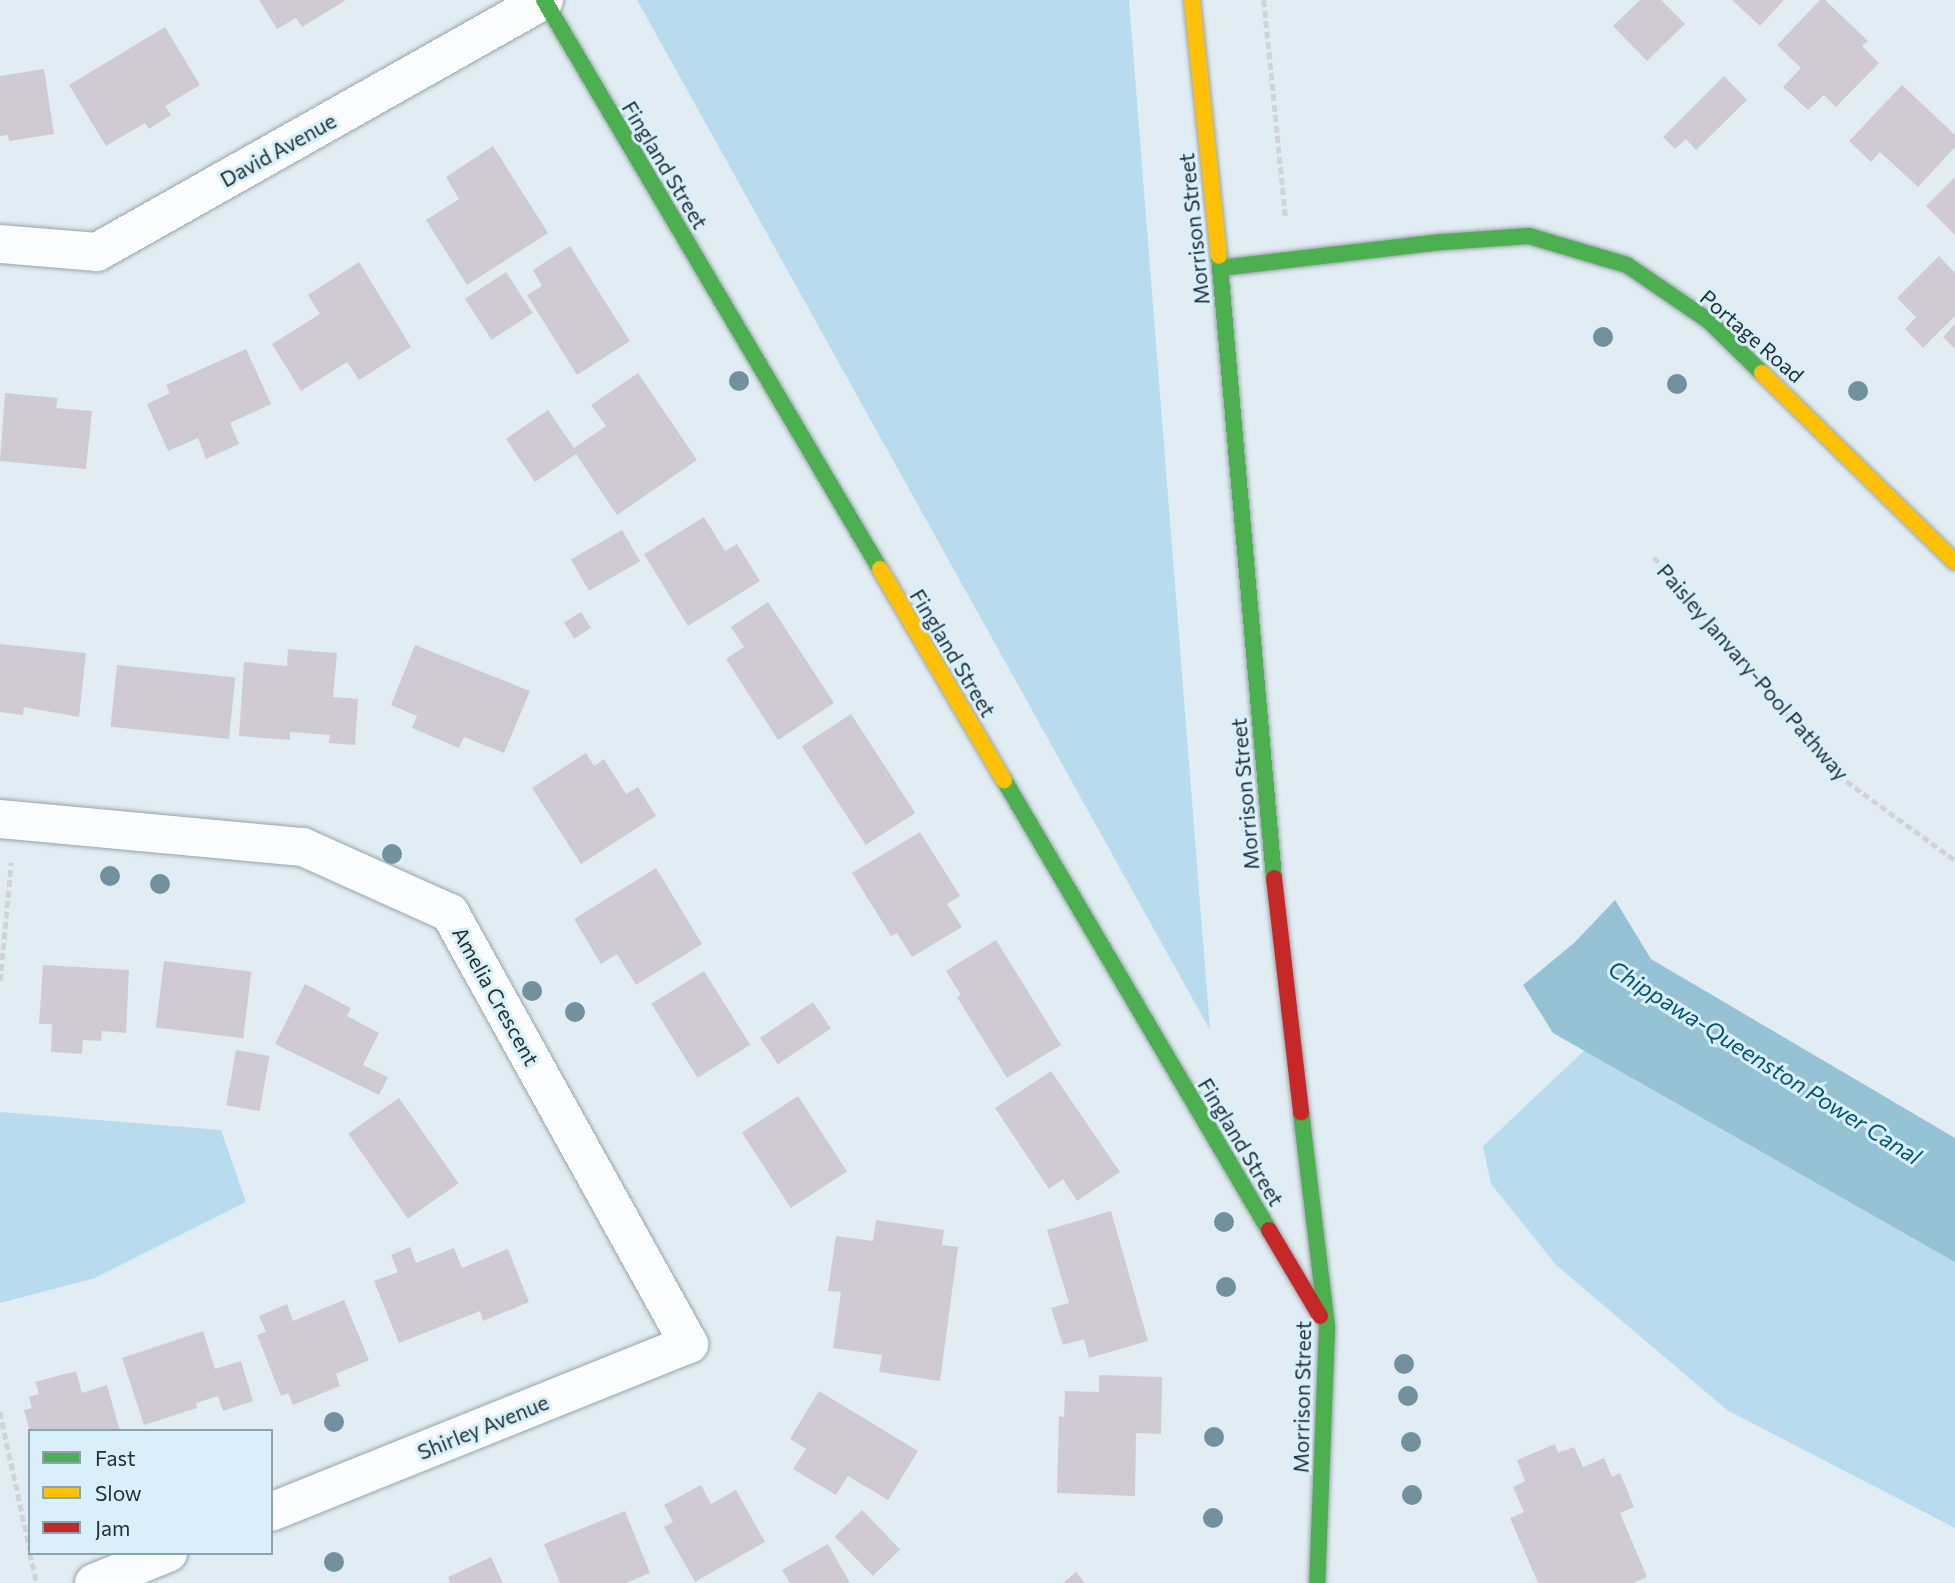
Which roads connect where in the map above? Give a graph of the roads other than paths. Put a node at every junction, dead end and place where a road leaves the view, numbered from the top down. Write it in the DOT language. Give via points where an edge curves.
graph roads {
  1 [pos="544,0"];
  2 [pos="1192,0"];
  3 [pos="0,244"];
  4 [pos="1220,268"];
  5 [pos="1955,562"];
  6 [pos="7,820"];
  7 [pos="1327,1328"];
  8 [pos="686,1339"];
  9 [pos="273,1511"];
  10 [pos="163,1555"];
  11 [pos="94,1583"];
  12 [pos="1317,1583"];
  1 -- 3 [label="street, David Avenue" via="97,252"];
  1 -- 7 [label="street, Fingland Street"];
  2 -- 4 [label="street, Morrison Street"];
  4 -- 5 [label="street, Portage Road" via="1528,236 1628,265 1709,321"];
  4 -- 7 [label="street, Morrison Street" via="1271,854"];
  6 -- 8 [label="street, Amelia Crescent" via="303,848 450,912"];
  7 -- 12 [label="street, Morrison Street"];
  8 -- 9 [label="street, Shirley Avenue" via="689,1344"];
  10 -- 11 [label="street"];
}
